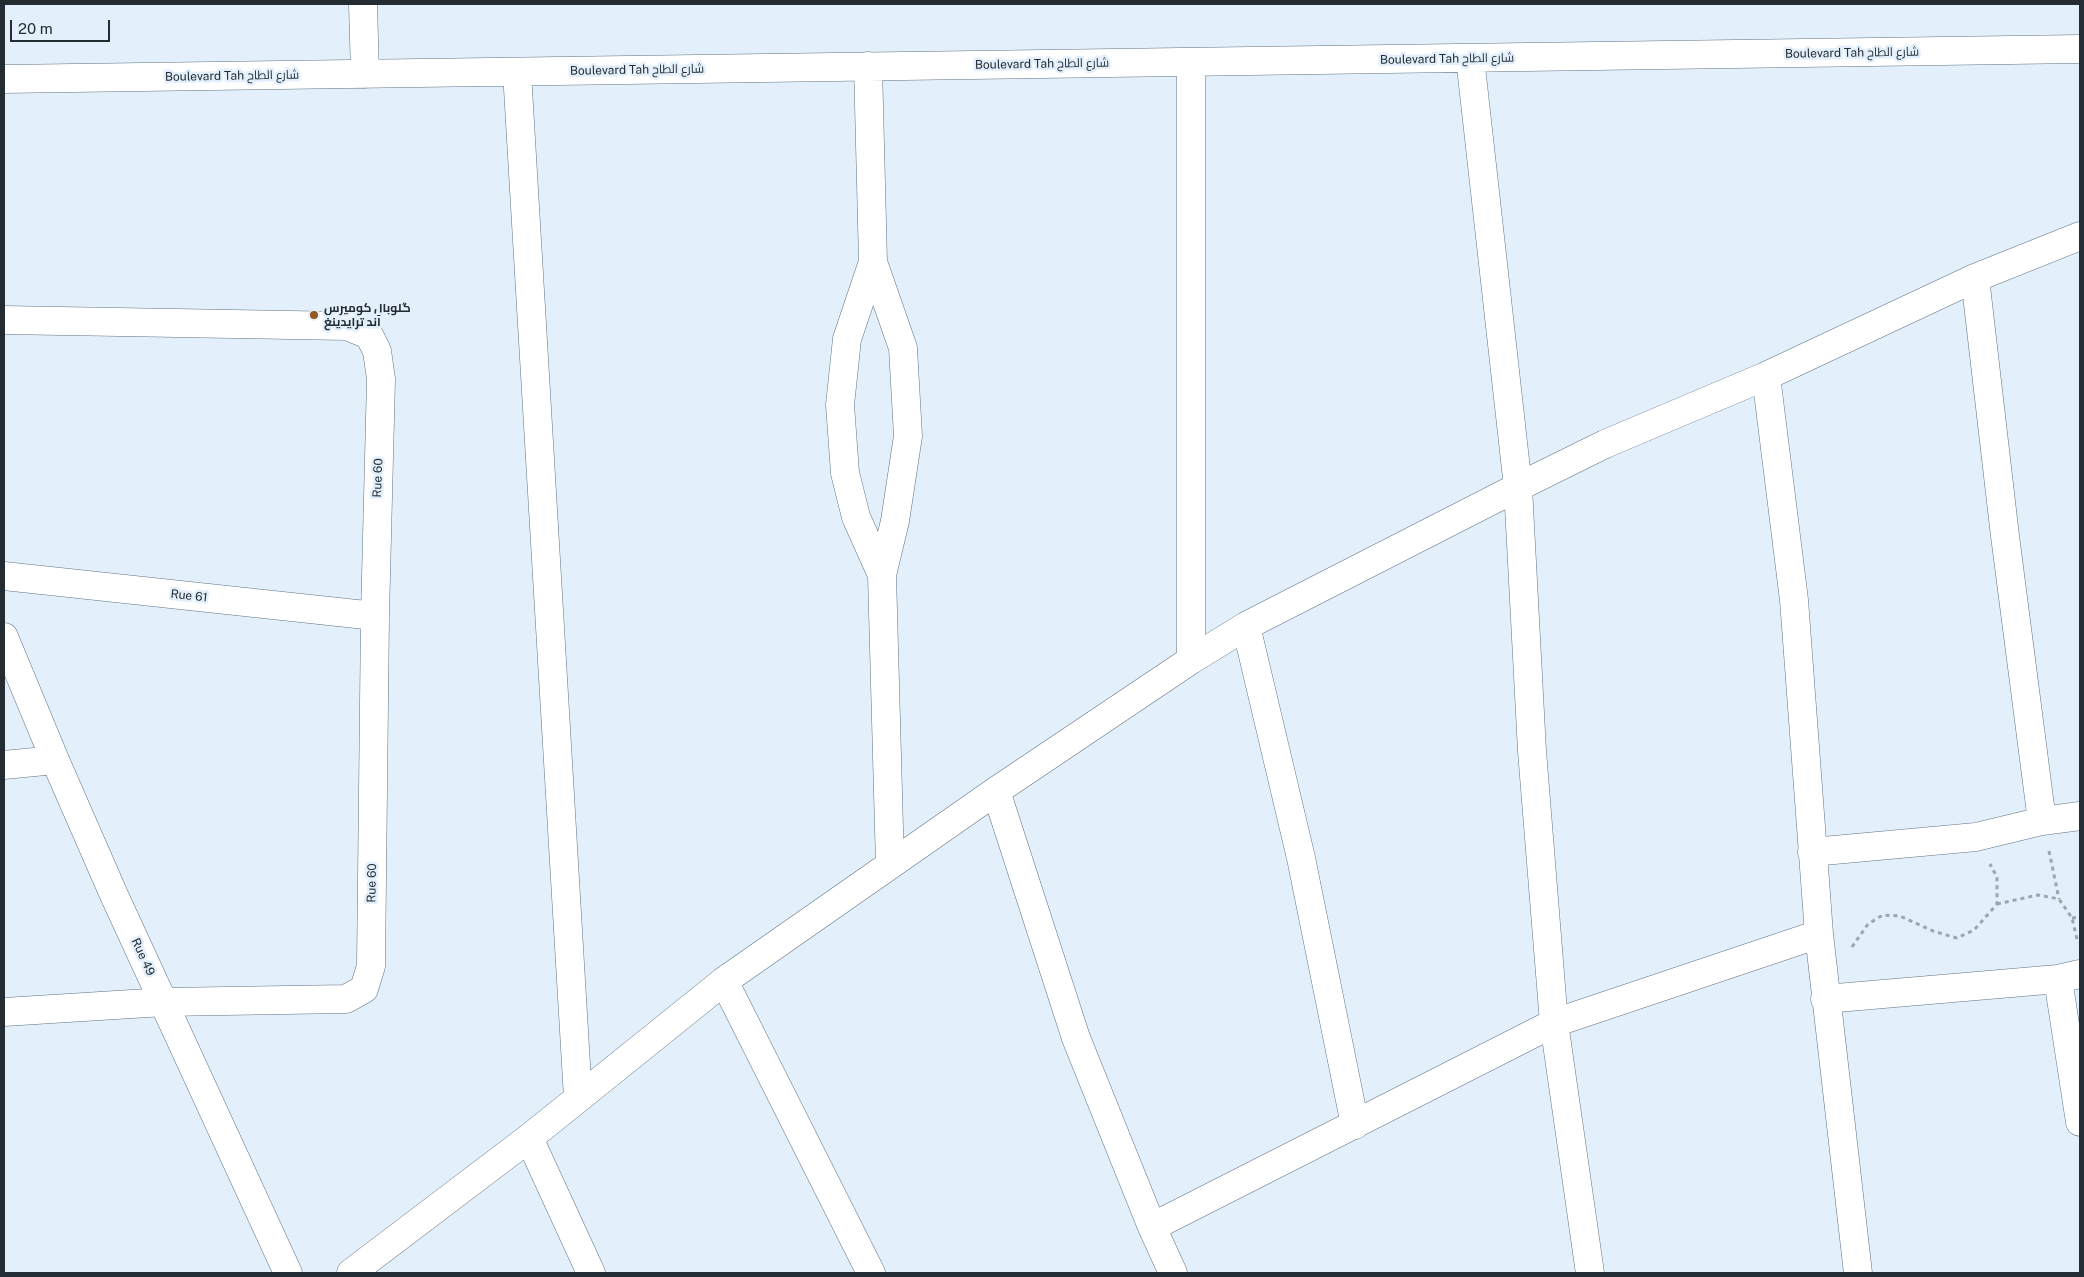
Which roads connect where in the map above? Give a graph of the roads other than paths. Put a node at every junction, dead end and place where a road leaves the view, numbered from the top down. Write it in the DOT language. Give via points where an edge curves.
graph roads {
  1 [pos="363,4"];
  2 [pos="2080,49"];
  3 [pos="1470,58"];
  4 [pos="1191,62"];
  5 [pos="868,66"];
  6 [pos="517,72"];
  7 [pos="365,74"];
  8 [pos="4,79"];
  9 [pos="2080,236"];
  10 [pos="873,262"];
  11 [pos="1975,278"];
  12 [pos="4,320"];
  13 [pos="1766,376"];
  14 [pos="1518,487"];
  15 [pos="882,575"];
  16 [pos="4,576"];
  17 [pos="375,616"];
  18 [pos="1246,626"];
  19 [pos="4,637"];
  20 [pos="1191,660"];
  21 [pos="55,760"];
  22 [pos="4,765"];
  23 [pos="996,792"];
  24 [pos="2080,816"];
  25 [pos="2042,821"];
  26 [pos="1812,852"];
  27 [pos="890,865"];
  28 [pos="1819,934"];
  29 [pos="2069,977"];
  30 [pos="724,981"];
  31 [pos="1824,987"];
  32 [pos="164,1002"];
  33 [pos="4,1012"];
  34 [pos="1554,1023"];
  35 [pos="578,1098"];
  36 [pos="2080,1122"];
  37 [pos="1355,1125"];
  38 [pos="529,1138"];
  39 [pos="1152,1227"];
  40 [pos="288,1273"];
  41 [pos="351,1273"];
  42 [pos="592,1273"];
  43 [pos="871,1273"];
  44 [pos="1173,1273"];
  45 [pos="1590,1273"];
  46 [pos="1858,1273"];
  1 -- 7 [label="street"];
  2 -- 3 [label="street, Boulevard Tah شارع الطاح"];
  3 -- 4 [label="street, Boulevard Tah شارع الطاح"];
  3 -- 14 [label="street"];
  4 -- 5 [label="street, Boulevard Tah شارع الطاح"];
  4 -- 20 [label="street"];
  5 -- 6 [label="street, Boulevard Tah شارع الطاح"];
  5 -- 10 [label="street"];
  6 -- 7 [label="street, Boulevard Tah شارع الطاح"];
  6 -- 35 [label="street"];
  7 -- 8 [label="street, Boulevard Tah شارع الطاح"];
  9 -- 11 [label="street"];
  10 -- 15 [label="street" via="903,348 908,436 895,521"];
  10 -- 15 [label="street" via="847,339 840,405 845,473 856,517"];
  11 -- 13 [label="street"];
  11 -- 25 [label="street"];
  12 -- 17 [label="street, Rue 60" via="347,326 369,335 377,351 381,379"];
  13 -- 14 [label="street" via="1605,444"];
  13 -- 26 [label="street" via="1794,600"];
  14 -- 18 [label="street"];
  14 -- 34 [label="street" via="1532,751"];
  15 -- 27 [label="street"];
  16 -- 17 [label="street, Rue 61"];
  17 -- 32 [label="street, Rue 60" via="371,966 364,989 346,999"];
  18 -- 20 [label="street"];
  18 -- 37 [label="street" via="1301,858"];
  19 -- 21 [label="street, Rue 49"];
  20 -- 23 [label="street"];
  21 -- 22 [label="street"];
  21 -- 32 [label="street, Rue 49"];
  23 -- 27 [label="street"];
  23 -- 39 [label="street" via="1076,1038"];
  24 -- 25 [label="street"];
  25 -- 26 [label="street" via="1976,836"];
  26 -- 28 [label="street"];
  27 -- 30 [label="street"];
  28 -- 31 [label="street"];
  28 -- 34 [label="street"];
  29 -- 31 [label="street"];
  29 -- 36 [label="street"];
  30 -- 35 [label="street"];
  30 -- 43 [label="street"];
  31 -- 46 [label="street"];
  32 -- 33 [label="street"];
  32 -- 40 [label="street, Rue 49"];
  34 -- 37 [label="street"];
  34 -- 45 [label="street"];
  35 -- 38 [label="street"];
  37 -- 39 [label="street"];
  38 -- 41 [label="street"];
  38 -- 42 [label="street"];
  39 -- 44 [label="street"];
}
